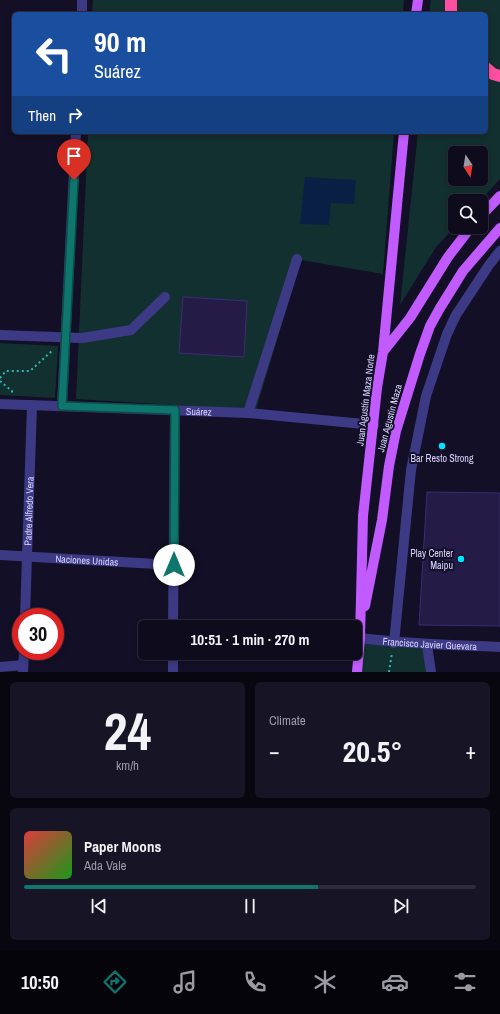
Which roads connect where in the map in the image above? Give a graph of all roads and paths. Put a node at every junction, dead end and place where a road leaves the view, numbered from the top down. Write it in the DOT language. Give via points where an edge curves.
graph roads {
  1 [pos="82,0"];
  2 [pos="418,0"];
  3 [pos="451,0"];
  4 [pos="82,12"];
  5 [pos="416,12"];
  6 [pos="451,12"];
  7 [pos="488,70"];
  8 [pos="500,76"];
  9 [pos="76,134"];
  10 [pos="404,134"];
  11 [pos="500,196"];
  12 [pos="488,209"];
  13 [pos="500,228"];
  14 [pos="466,234"];
  15 [pos="500,251"];
  16 [pos="297,259"];
  17 [pos="165,297"];
  18 [pos="0,335"];
  19 [pos="66,338"];
  20 [pos="383,352"];
  21 [pos="0,378"];
  22 [pos="0,382"];
  23 [pos="0,404"];
  24 [pos="11,404"];
  25 [pos="32,405"];
  26 [pos="62,406"];
  27 [pos="175,410"];
  28 [pos="248,413"];
  29 [pos="374,425"];
  30 [pos="0,554"];
  31 [pos="27,556"];
  32 [pos="174,565"];
  33 [pos="25,608"];
  34 [pos="174,620"];
  35 [pos="360,620"];
  36 [pos="362,627"];
  37 [pos="362,638"];
  38 [pos="394,642"];
  39 [pos="428,645"];
  40 [pos="500,646"];
  41 [pos="173,660"];
  42 [pos="358,660"];
  43 [pos="0,667"];
  44 [pos="23,668"];
  45 [pos="173,672"];
  46 [pos="357,672"];
  47 [pos="389,672"];
  48 [pos="431,672"];
  1 -- 4 [label="street"];
  2 -- 5 [label="main road"];
  3 -- 6 [label="highway"];
  7 -- 8 [label="highway"];
  9 -- 19 [label="street"];
  10 -- 20 [label="main road, Juan Agustín Maza Norte"];
  11 -- 12 [label="main road"];
  13 -- 36 [label="main road, Juan Agustín Maza" via="463,271 430,326 420,354 390,459 382,520"];
  14 -- 20 [label="main road" via="448,257 410,318"];
  15 -- 38 [label="street" via="456,315 426,396 411,470"];
  16 -- 28 [label="street"];
  17 -- 19 [label="street" via="131,330"];
  18 -- 19 [label="street"];
  19 -- 21 [label="path" via="30,371 6,371"];
  19 -- 26 [label="street"];
  20 -- 29 [label="main road, Juan Agustín Maza Norte"];
  22 -- 24 [label="path" via="12,391"];
  23 -- 24 [label="street, Suárez"];
  24 -- 25 [label="street, Suárez"];
  25 -- 26 [label="street, Suárez"];
  25 -- 31 [label="street, Padre Alfredo Vera"];
  26 -- 27 [label="street, Suárez"];
  27 -- 28 [label="street, Suárez"];
  27 -- 32 [label="street"];
  28 -- 29 [label="street, Suárez"];
  29 -- 35 [label="main road, Juan Agustín Maza Norte" via="363,516"];
  30 -- 31 [label="street, Naciones Unidas"];
  31 -- 32 [label="street, Naciones Unidas"];
  31 -- 33 [label="street, Padre Alfredo Vera"];
  32 -- 34 [label="street"];
  37 -- 38 [label="street, Francisco Javier Guevara"];
  38 -- 39 [label="street, Francisco Javier Guevara"];
  38 -- 47 [label="path"];
  39 -- 40 [label="street, Francisco Javier Guevara"];
  39 -- 48 [label="street"];
  41 -- 45 [label="street"];
  42 -- 46 [label="main road, Juan Agustín Maza Norte"];
  43 -- 44 [label="street"];
}
